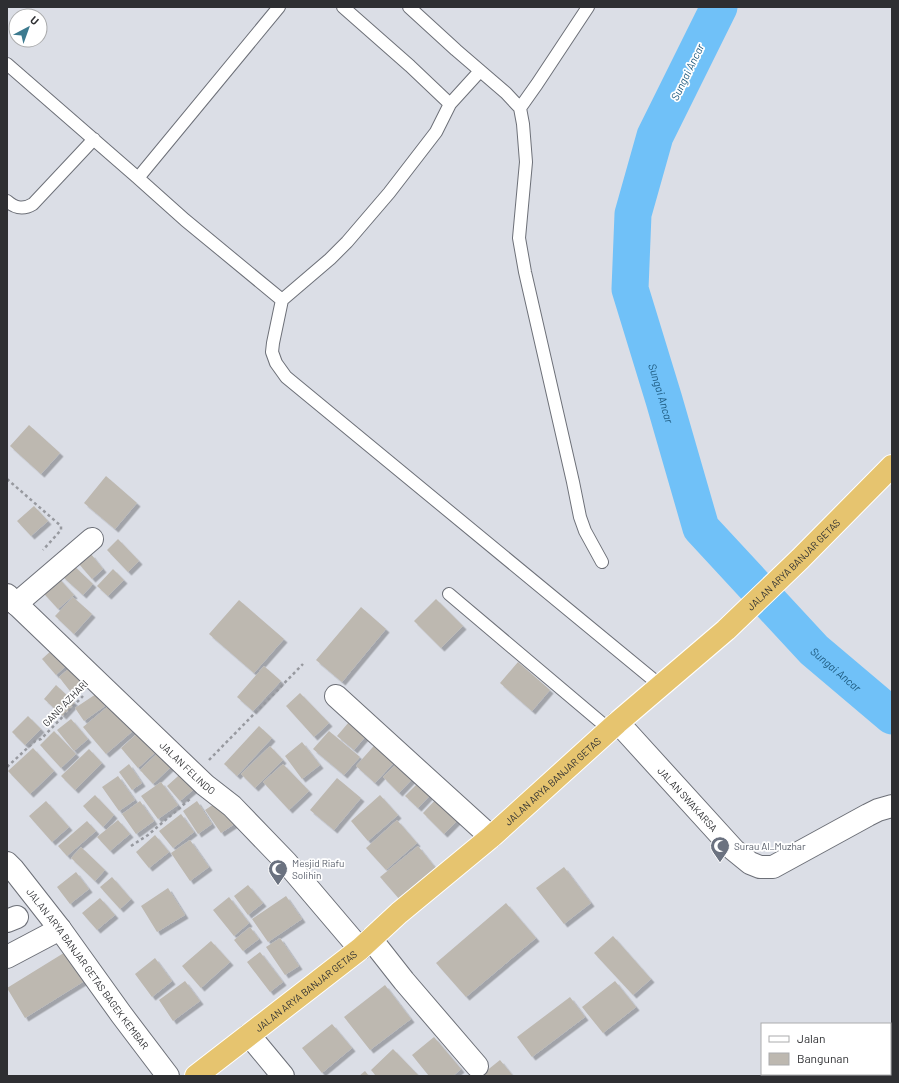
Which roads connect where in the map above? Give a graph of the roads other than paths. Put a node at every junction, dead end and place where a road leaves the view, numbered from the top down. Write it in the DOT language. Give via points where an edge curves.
graph roads {
  1 [pos="280,7"];
  2 [pos="343,7"];
  3 [pos="410,7"];
  4 [pos="588,7"];
  5 [pos="7,64"];
  6 [pos="480,71"];
  7 [pos="450,104"];
  8 [pos="520,108"];
  9 [pos="94,139"];
  10 [pos="138,178"];
  11 [pos="7,201"];
  12 [pos="282,300"];
  13 [pos="892,466"];
  14 [pos="92,539"];
  15 [pos="602,562"];
  16 [pos="449,594"];
  17 [pos="11,600"];
  18 [pos="661,686"];
  19 [pos="336,696"];
  20 [pos="614,727"];
  21 [pos="892,806"];
  22 [pos="491,837"];
  23 [pos="7,863"];
  24 [pos="60,928"];
  25 [pos="365,944"];
  26 [pos="7,957"];
  27 [pos="249,1035"];
  28 [pos="477,1066"];
  29 [pos="168,1076"];
  30 [pos="196,1076"];
  31 [pos="282,1076"];
  1 -- 10 [label="lane"];
  2 -- 7 [label="lane"];
  3 -- 6 [label="lane"];
  4 -- 8 [label="lane"];
  5 -- 9 [label="lane"];
  6 -- 7 [label="lane"];
  6 -- 8 [label="lane"];
  7 -- 12 [label="lane" via="436,132 347,242"];
  8 -- 15 [label="lane" via="526,162 519,238 525,272 580,517"];
  9 -- 10 [label="lane"];
  9 -- 11 [label="lane" via="33,204 21,208"];
  10 -- 12 [label="lane"];
  12 -- 18 [label="lane" via="272,352 286,377"];
  13 -- 18 [label="highway, JALAN ARYA BANJAR GETAS" via="726,630"];
  14 -- 17 [label="street"];
  16 -- 20 [label="lane"];
  17 -- 25 [label="street, JALAN FELINDO" via="200,780 232,806"];
  18 -- 20 [label="highway, JALAN ARYA BANJAR GETAS"];
  19 -- 22 [label="street"];
  20 -- 21 [label="street, JALAN SWAKARSA" via="623,728 734,850 760,867 772,866 878,810"];
  20 -- 22 [label="highway, JALAN ARYA BANJAR GETAS"];
  22 -- 25 [label="highway, JALAN ARYA BANJAR GETAS"];
  23 -- 24 [label="street, JALAN ARYA BANJAR GETAS BAGEK KEMBAR"];
  24 -- 26 [label="street"];
  24 -- 29 [label="street, JALAN ARYA BANJAR GETAS BAGEK KEMBAR"];
  25 -- 27 [label="highway, JALAN ARYA BANJAR GETAS"];
  25 -- 28 [label="street, JALAN FELINDO" via="404,981"];
  27 -- 30 [label="highway, JALAN ARYA BANJAR GETAS"];
  27 -- 31 [label="street"];
}
